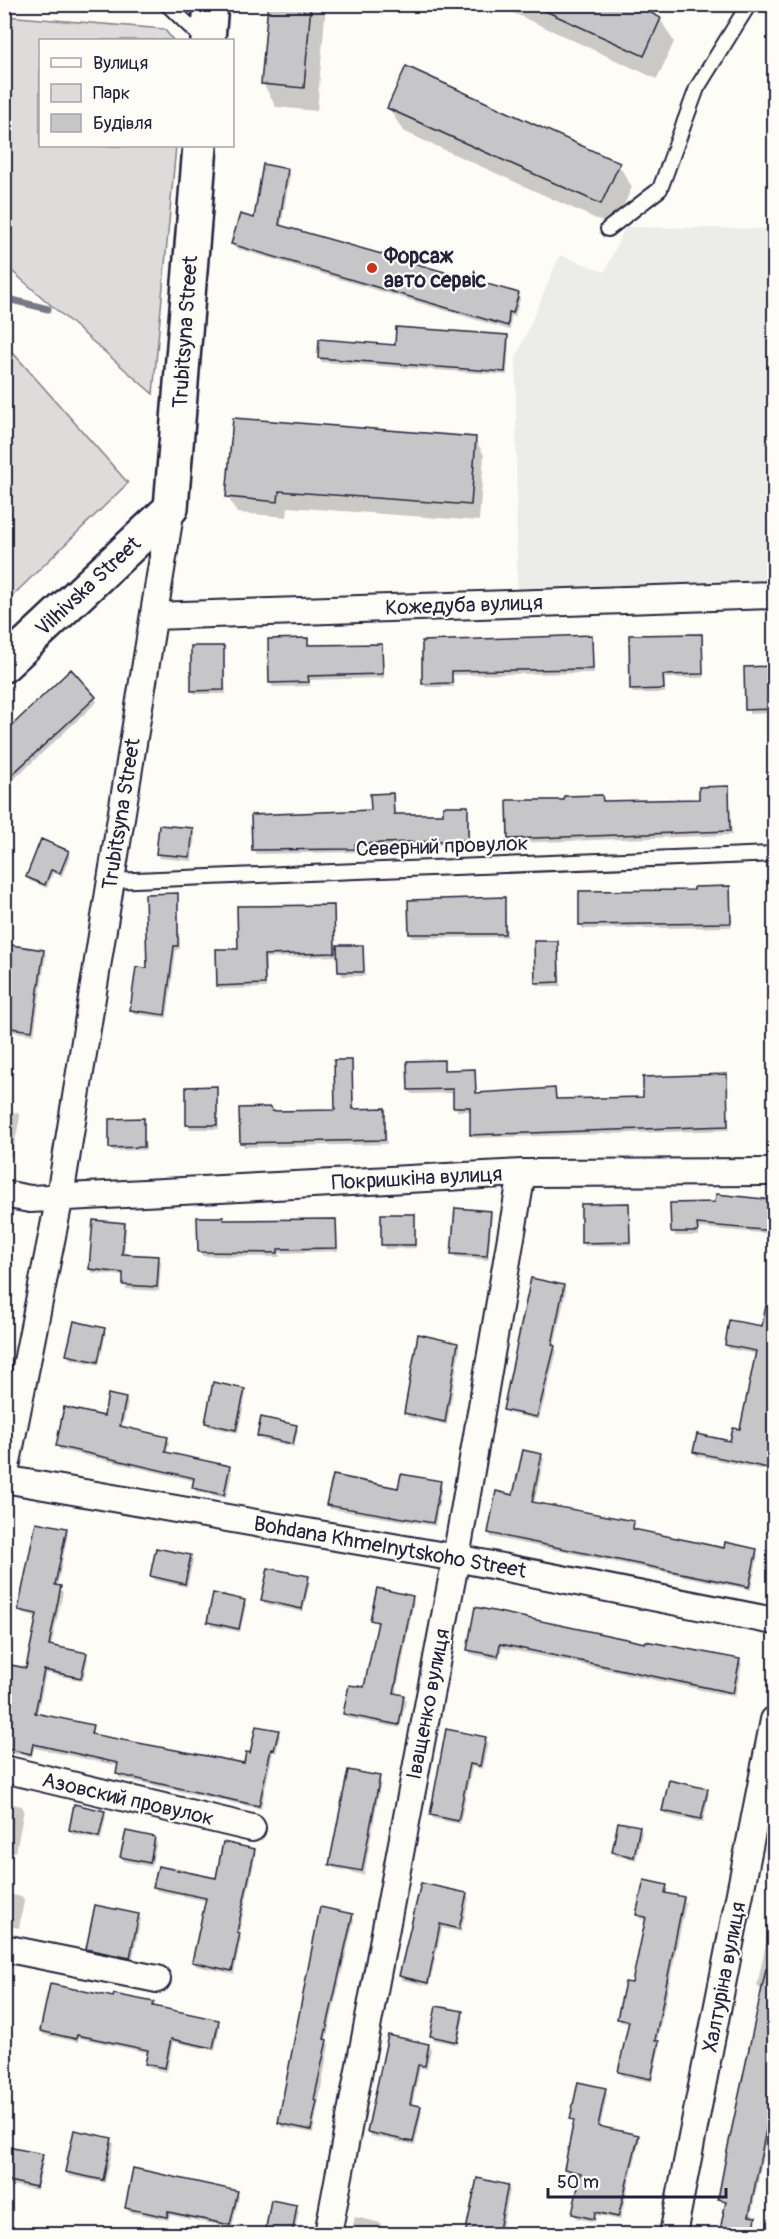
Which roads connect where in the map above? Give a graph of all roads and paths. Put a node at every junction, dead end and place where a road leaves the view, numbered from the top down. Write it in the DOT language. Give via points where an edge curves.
graph roads {
  1 [pos="166,4"];
  2 [pos="211,4"];
  3 [pos="749,4"];
  4 [pos="203,39"];
  5 [pos="208,39"];
  6 [pos="200,147"];
  7 [pos="608,229"];
  8 [pos="171,508"];
  9 [pos="774,595"];
  10 [pos="154,616"];
  11 [pos="4,665"];
  12 [pos="774,854"];
  13 [pos="111,881"];
  14 [pos="774,1172"];
  15 [pos="522,1173"];
  16 [pos="4,1194"];
  17 [pos="60,1196"];
  18 [pos="4,1478"];
  19 [pos="456,1558"];
  20 [pos="774,1621"];
  21 [pos="774,1720"];
  22 [pos="4,1770"];
  23 [pos="252,1828"];
  24 [pos="4,1948"];
  25 [pos="157,1979"];
  26 [pos="328,2235"];
  27 [pos="673,2235"];
  1 -- 4 [label="lane"];
  2 -- 5 [label="street"];
  3 -- 7 [label="lane" via="697,88 660,189"];
  6 -- 8 [label="street, Trubitsyna Street"];
  8 -- 10 [label="street, Trubitsyna Street"];
  8 -- 11 [label="street, Vilhivska Street"];
  9 -- 10 [label="street, Кожедуба вулиця"];
  10 -- 13 [label="street, Trubitsyna Street"];
  12 -- 13 [label="lane, Северний провулок"];
  13 -- 17 [label="street, Trubitsyna Street"];
  14 -- 15 [label="street, Покришкіна вулиця"];
  15 -- 17 [label="street, Покришкіна вулиця"];
  15 -- 19 [label="street, Іващенко вулиця"];
  16 -- 17 [label="street, Покришкіна вулиця" via="30,1199"];
  17 -- 18 [label="street, Trubitsyna Street"];
  18 -- 19 [label="street, Bohdana Khmelnytskoho Street"];
  19 -- 20 [label="street, Bohdana Khmelnytskoho Street"];
  19 -- 26 [label="street, Іващенко вулиця"];
  21 -- 27 [label="street, Халтуріна вулиця"];
  22 -- 23 [label="street, Азовский провулок"];
  24 -- 25 [label="street"];
}
